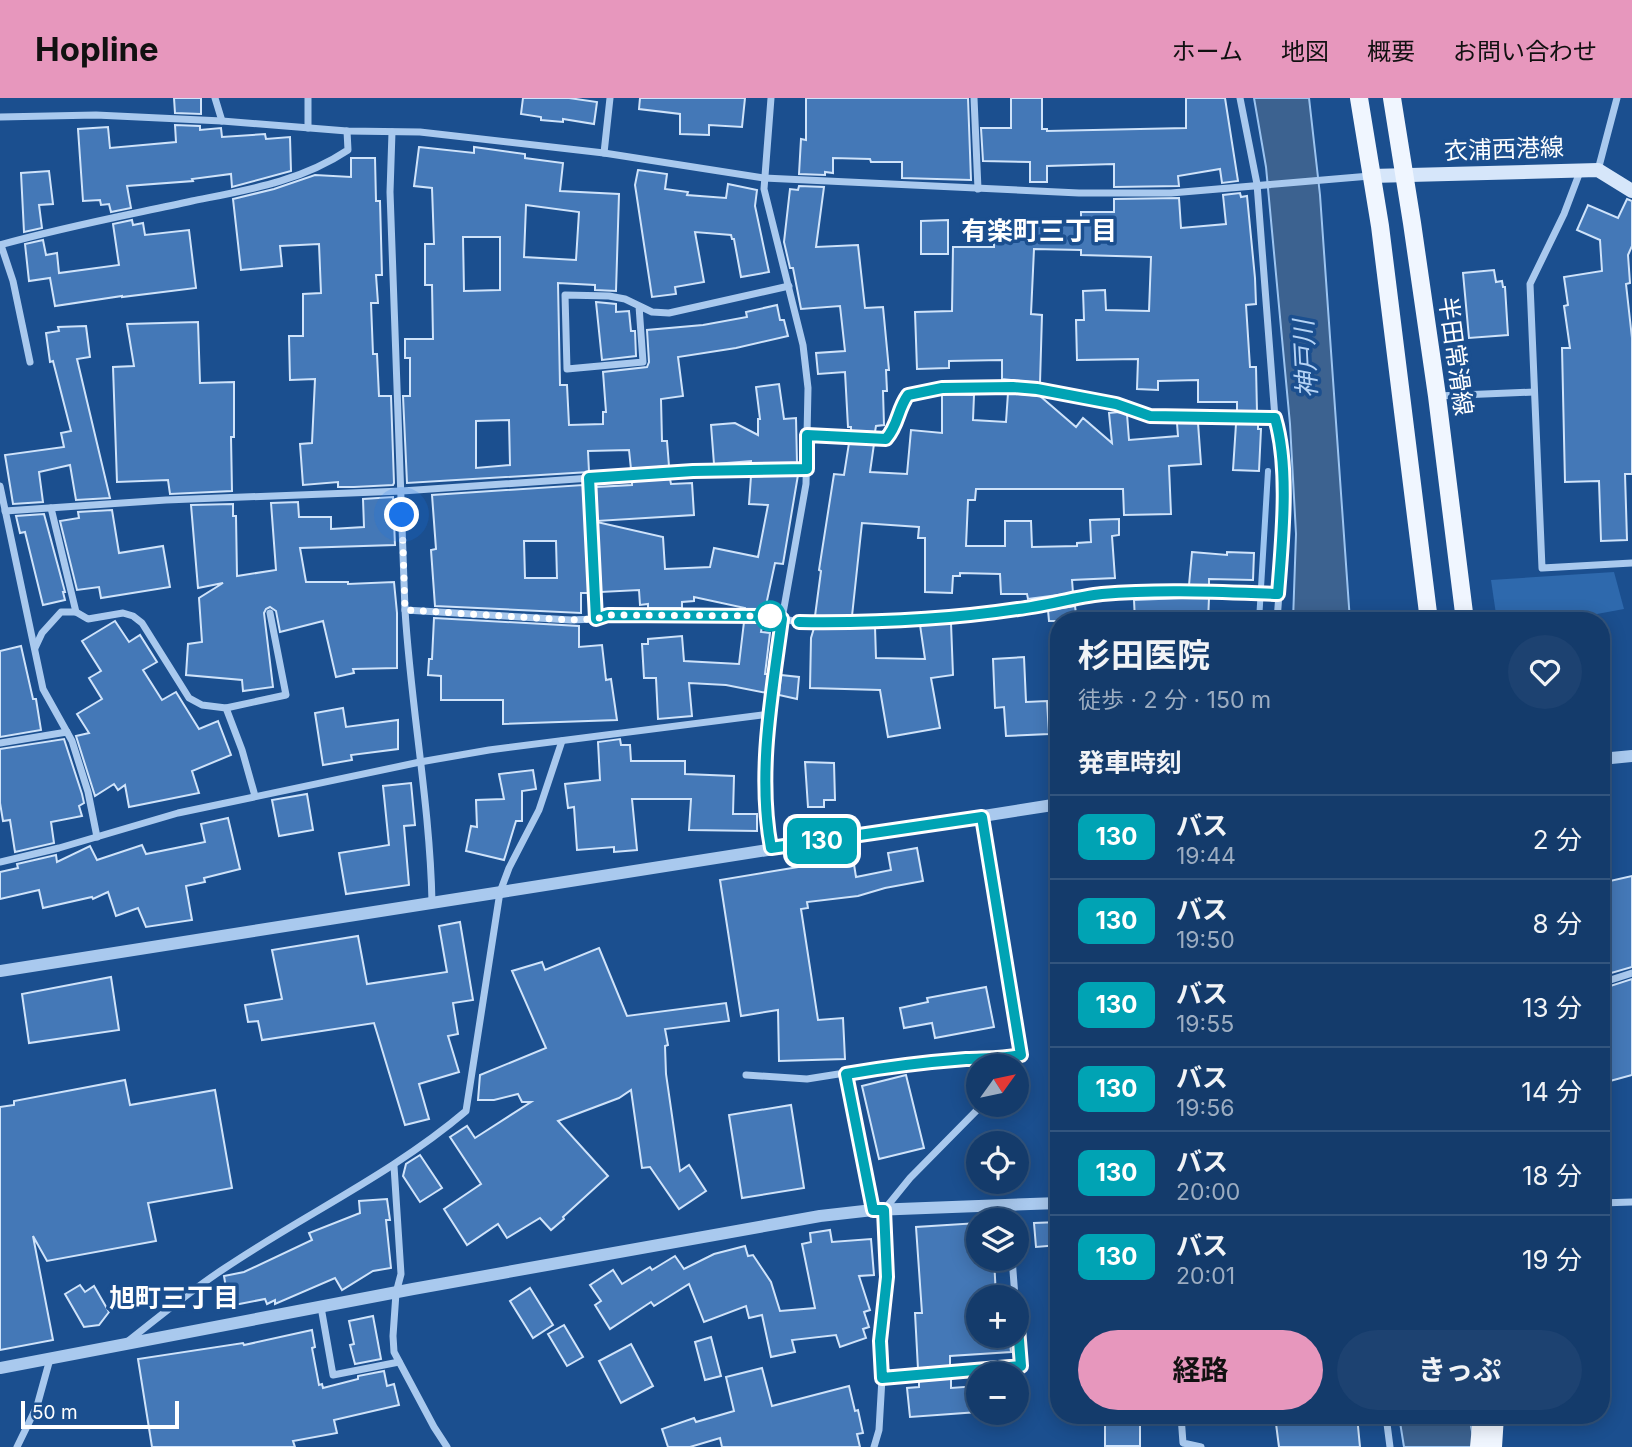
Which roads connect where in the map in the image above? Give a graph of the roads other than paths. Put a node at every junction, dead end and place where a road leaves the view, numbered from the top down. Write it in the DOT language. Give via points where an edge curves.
graph roads {
  1 [pos="215,98"];
  2 [pos="308,98"];
  3 [pos="610,98"];
  4 [pos="771,98"];
  5 [pos="974,98"];
  6 [pos="1240,98"];
  7 [pos="1359,98"];
  8 [pos="1392,98"];
  9 [pos="1617,98"];
  10 [pos="0,117"];
  11 [pos="222,121"];
  12 [pos="308,128"];
  13 [pos="347,131"];
  14 [pos="392,132"];
  15 [pos="604,153"];
  16 [pos="1581,169"];
  17 [pos="1598,170"];
  18 [pos="1405,175"];
  19 [pos="1371,176"];
  20 [pos="764,178"];
  21 [pos="1257,184"];
  22 [pos="978,189"];
  23 [pos="1632,191"];
  24 [pos="1,245"];
  25 [pos="789,286"];
  26 [pos="639,306"];
  27 [pos="30,362"];
  28 [pos="1534,392"];
  29 [pos="1437,396"];
  30 [pos="1275,418"];
  31 [pos="807,435"];
  32 [pos="807,469"];
  33 [pos="589,478"];
  34 [pos="0,486"];
  35 [pos="402,491"];
  36 [pos="51,509"];
  37 [pos="5,511"];
  38 [pos="1632,563"];
  39 [pos="1278,594"];
  40 [pos="405,610"];
  41 [pos="76,612"];
  42 [pos="1277,612"];
  43 [pos="1428,612"];
  44 [pos="1464,612"];
  45 [pos="270,613"];
  46 [pos="596,619"];
  47 [pos="782,619"];
  48 [pos="34,648"];
  49 [pos="226,708"];
  50 [pos="770,714"];
  51 [pos="67,732"];
  52 [pos="562,741"];
  53 [pos="0,743"];
  54 [pos="1632,756"];
  55 [pos="1610,758"];
  56 [pos="419,762"];
  57 [pos="255,796"];
  58 [pos="1050,806"];
  59 [pos="982,817"];
  60 [pos="97,837"];
  61 [pos="771,848"];
  62 [pos="0,862"];
  63 [pos="500,892"];
  64 [pos="432,902"];
  65 [pos="0,971"];
  66 [pos="1632,973"];
  67 [pos="1610,980"];
  68 [pos="1021,1054"];
  69 [pos="966,1059"];
  70 [pos="846,1074"];
  71 [pos="746,1075"];
  72 [pos="970,1117"];
  73 [pos="394,1166"];
  74 [pos="1632,1202"];
  75 [pos="1050,1203"];
  76 [pos="1610,1203"];
  77 [pos="1007,1205"];
  78 [pos="1007,1208"];
  79 [pos="879,1210"];
  80 [pos="396,1293"];
  81 [pos="321,1307"];
  82 [pos="124,1344"];
  83 [pos="1020,1348"];
  84 [pos="50,1359"];
  85 [pos="400,1362"];
  86 [pos="0,1368"];
  87 [pos="882,1378"];
  88 [pos="1181,1424"];
  89 [pos="1387,1424"];
  90 [pos="1481,1424"];
  91 [pos="1494,1424"];
  92 [pos="17,1447"];
  93 [pos="446,1447"];
  94 [pos="874,1447"];
  95 [pos="1202,1447"];
  96 [pos="1391,1447"];
  97 [pos="1479,1447"];
  98 [pos="1493,1447"];
  1 -- 11 [label="street"];
  2 -- 12 [label="street"];
  3 -- 15 [label="street"];
  4 -- 20 [label="street"];
  5 -- 22 [label="street"];
  6 -- 21 [label="street"];
  7 -- 19 [label="main road"];
  8 -- 18 [label="main road, 半田常滑線"];
  9 -- 17 [label="street"];
  10 -- 11 [label="street" via="96,115"];
  11 -- 12 [label="street"];
  12 -- 13 [label="street"];
  13 -- 14 [label="street"];
  13 -- 24 [label="street" via="348,150 310,172"];
  14 -- 15 [label="street"];
  14 -- 35 [label="street" via="390,192"];
  15 -- 20 [label="street"];
  16 -- 17 [label="main road, 衣浦西港線"];
  16 -- 18 [label="main road, 衣浦西港線"];
  16 -- 28 [label="street" via="1530,284"];
  17 -- 23 [label="main road, 衣浦西港線"];
  18 -- 19 [label="main road, 衣浦西港線"];
  18 -- 29 [label="main road, 半田常滑線"];
  19 -- 21 [label="street"];
  19 -- 43 [label="main road"];
  20 -- 22 [label="street"];
  20 -- 25 [label="street"];
  21 -- 22 [label="street" via="1171,193"];
  21 -- 30 [label="street"];
  24 -- 27 [label="street"];
  25 -- 26 [label="street" via="668,313"];
  25 -- 31 [label="street" via="803,345"];
  26 -- 26 [label="street" via="609,296 565,295 567,369 643,362"];
  28 -- 29 [label="street"];
  28 -- 38 [label="street" via="1542,568"];
  29 -- 44 [label="main road, 半田常滑線"];
  30 -- 31 [label="street" via="1150,416 1116,404 1037,389 954,387 908,395 886,439"];
  30 -- 39 [label="street" via="1282,440 1283,538"];
  31 -- 32 [label="street"];
  32 -- 33 [label="street"];
  32 -- 47 [label="street"];
  33 -- 35 [label="street"];
  33 -- 46 [label="street"];
  34 -- 37 [label="street"];
  35 -- 36 [label="street"];
  35 -- 40 [label="street"];
  36 -- 37 [label="street"];
  36 -- 41 [label="street"];
  37 -- 48 [label="street"];
  39 -- 42 [label="street"];
  39 -- 47 [label="street" via="1099,594 956,617 860,622"];
  40 -- 46 [label="street"];
  40 -- 56 [label="street"];
  41 -- 48 [label="street" via="61,612"];
  41 -- 49 [label="street" via="88,618 133,616 189,698"];
  45 -- 49 [label="street" via="286,695"];
  46 -- 47 [label="street" via="674,614"];
  47 -- 50 [label="street"];
  48 -- 51 [label="street" via="43,689"];
  49 -- 57 [label="street"];
  50 -- 52 [label="street"];
  50 -- 61 [label="street" via="765,811"];
  51 -- 53 [label="street"];
  51 -- 60 [label="street" via="88,792"];
  52 -- 56 [label="street"];
  52 -- 63 [label="street" via="538,810"];
  54 -- 55 [label="street"];
  56 -- 57 [label="street"];
  56 -- 64 [label="street"];
  57 -- 60 [label="street"];
  58 -- 59 [label="street"];
  59 -- 61 [label="street"];
  59 -- 68 [label="street"];
  60 -- 62 [label="street"];
  61 -- 63 [label="street"];
  63 -- 64 [label="street"];
  63 -- 73 [label="street" via="466,1111"];
  64 -- 65 [label="street"];
  66 -- 67 [label="street"];
  69 -- 70 [label="street"];
  70 -- 71 [label="street" via="807,1079"];
  70 -- 79 [label="street"];
  72 -- 79 [label="street"];
  73 -- 80 [label="street" via="401,1274"];
  73 -- 82 [label="street" via="224,1268"];
  74 -- 76 [label="street"];
  75 -- 77 [label="street"];
  77 -- 78 [label="street"];
  77 -- 79 [label="street"];
  79 -- 80 [label="street" via="820,1216"];
  79 -- 87 [label="street" via="887,1277 880,1341"];
  80 -- 81 [label="street"];
  80 -- 85 [label="street" via="393,1336"];
  81 -- 82 [label="street"];
  81 -- 85 [label="street" via="333,1375"];
  82 -- 84 [label="street"];
  83 -- 87 [label="street" via="1021,1366"];
  84 -- 86 [label="street"];
  84 -- 92 [label="street" via="37,1406"];
  85 -- 93 [label="street"];
  87 -- 94 [label="street"];
  88 -- 95 [label="street" via="1182,1443"];
  89 -- 96 [label="street"];
  90 -- 97 [label="main road"];
  91 -- 98 [label="main road"];
}
